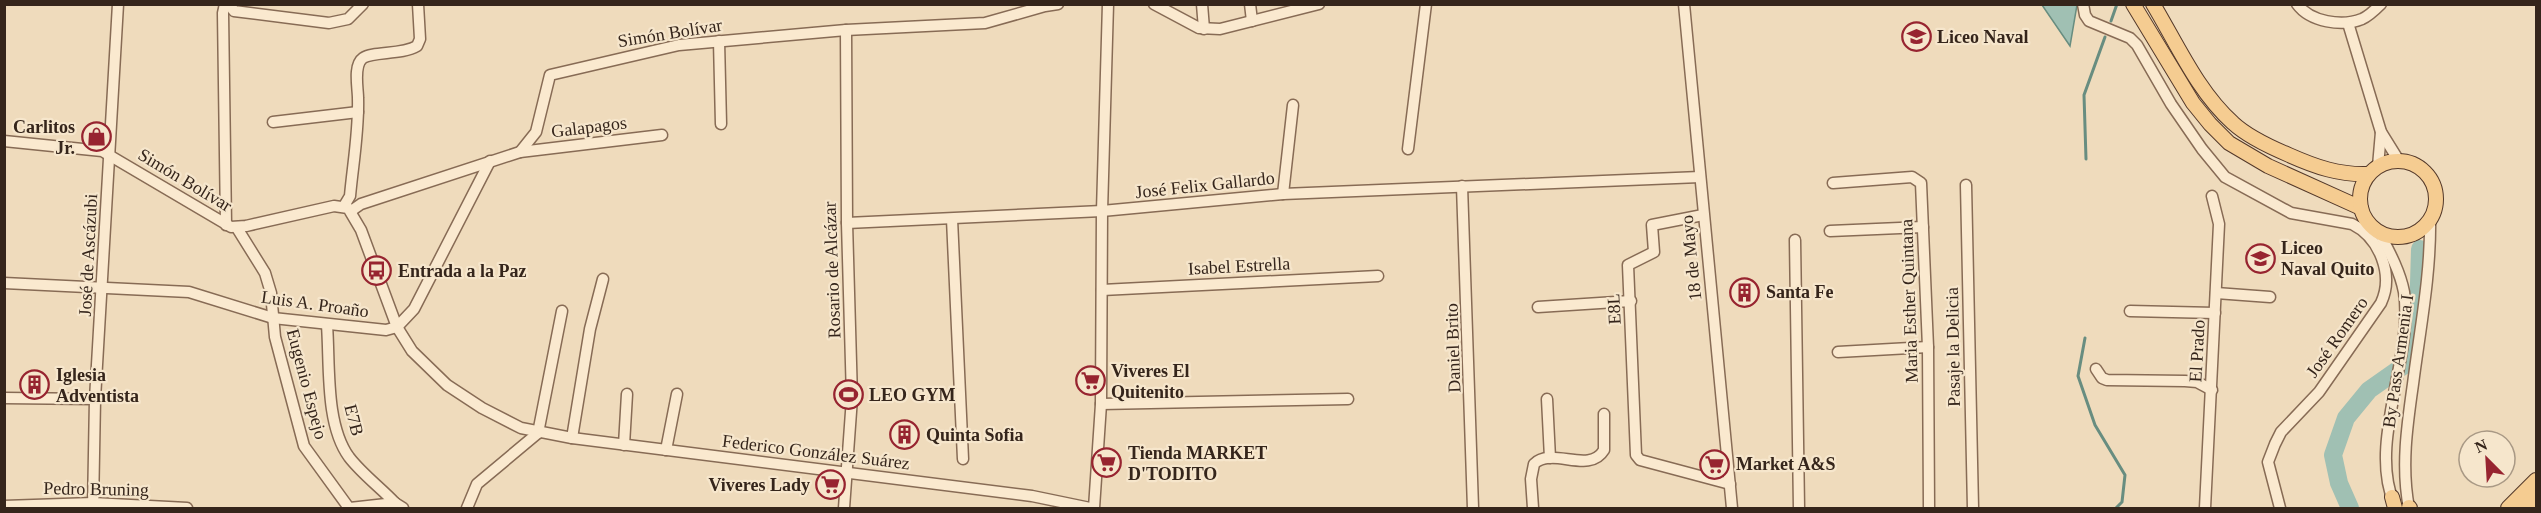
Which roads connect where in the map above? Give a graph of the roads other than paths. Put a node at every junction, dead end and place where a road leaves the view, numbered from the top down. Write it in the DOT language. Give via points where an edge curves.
graph roads {
  1 [pos="118,4"];
  2 [pos="363,4"];
  3 [pos="418,4"];
  4 [pos="1058,4"];
  5 [pos="1108,4"];
  6 [pos="1154,4"];
  7 [pos="1202,4"];
  8 [pos="1250,4"];
  9 [pos="1319,4"];
  10 [pos="1426,4"];
  11 [pos="1684,4"];
  12 [pos="2083,4"];
  13 [pos="2133,4"];
  14 [pos="2153,4"];
  15 [pos="2296,4"];
  16 [pos="2381,4"];
  17 [pos="229,7"];
  18 [pos="1293,8"];
  19 [pos="1252,21"];
  20 [pos="2348,23"];
  21 [pos="1204,28"];
  22 [pos="846,30"];
  23 [pos="719,41"];
  24 [pos="1293,105"];
  25 [pos="358,112"];
  26 [pos="273,122"];
  27 [pos="721,124"];
  28 [pos="2381,132"];
  29 [pos="662,135"];
  30 [pos="4,141"];
  31 [pos="1408,148"];
  32 [pos="520,152"];
  33 [pos="111,155"];
  34 [pos="2399,160"];
  35 [pos="490,161"];
  36 [pos="2373,170"];
  37 [pos="1700,177"];
  38 [pos="1833,183"];
  39 [pos="1966,185"];
  40 [pos="1462,186"];
  41 [pos="1283,194"];
  42 [pos="2212,196"];
  43 [pos="348,208"];
  44 [pos="2361,208"];
  45 [pos="1102,211"];
  46 [pos="1703,215"];
  47 [pos="952,219"];
  48 [pos="2430,219"];
  49 [pos="847,223"];
  50 [pos="231,227"];
  51 [pos="1923,227"];
  52 [pos="1830,231"];
  53 [pos="2379,232"];
  54 [pos="1795,240"];
  55 [pos="1378,276"];
  56 [pos="603,279"];
  57 [pos="4,283"];
  58 [pos="103,287"];
  59 [pos="1102,290"];
  60 [pos="2216,292"];
  61 [pos="2270,297"];
  62 [pos="1631,301"];
  63 [pos="1538,307"];
  64 [pos="562,311"];
  65 [pos="2130,311"];
  66 [pos="2215,313"];
  67 [pos="273,318"];
  68 [pos="327,325"];
  69 [pos="397,327"];
  70 [pos="1928,347"];
  71 [pos="1838,352"];
  72 [pos="2097,369"];
  73 [pos="2212,390"];
  74 [pos="627,394"];
  75 [pos="677,394"];
  76 [pos="4,398"];
  77 [pos="95,399"];
  78 [pos="1348,399"];
  79 [pos="1547,399"];
  80 [pos="1101,404"];
  81 [pos="1604,414"];
  82 [pos="538,433"];
  83 [pos="572,438"];
  84 [pos="624,444"];
  85 [pos="666,450"];
  86 [pos="1550,458"];
  87 [pos="963,459"];
  88 [pos="847,473"];
  89 [pos="2536,480"];
  90 [pos="1730,484"];
  91 [pos="2536,495"];
  92 [pos="4,506"];
  93 [pos="93,506"];
  94 [pos="399,506"];
  95 [pos="2402,506"];
  96 [pos="187,508"];
  97 [pos="350,508"];
  98 [pos="467,508"];
  99 [pos="844,508"];
  100 [pos="1092,508"];
  101 [pos="1473,508"];
  102 [pos="1533,508"];
  103 [pos="1732,508"];
  104 [pos="1799,508"];
  105 [pos="1929,508"];
  106 [pos="1973,508"];
  107 [pos="2205,508"];
  108 [pos="2280,508"];
  109 [pos="2508,508"];
  110 [pos="2525,508"];
  1 -- 33 [label="street, José de Ascázubi"];
  2 -- 17 [label="street" via="348,19 329,23"];
  3 -- 25 [label="street" via="417,46 361,59"];
  4 -- 22 [label="street, Simón Bolívar" via="985,23"];
  5 -- 45 [label="street"];
  6 -- 21 [label="street"];
  7 -- 21 [label="street"];
  8 -- 19 [label="street"];
  9 -- 18 [label="street"];
  10 -- 31 [label="street"];
  11 -- 37 [label="street, 18 de Mayo"];
  12 -- 108 [label="street, José Romero" via="2090,21 2130,38 2137,45 2170,104 2225,177 2291,213 2352,224 2369,236 2379,252 2386,282 2381,303 2319,392 2282,432 2270,453 2268,462"];
  13 -- 44 [label="main road" via="2193,103 2229,143 2268,166"];
  14 -- 36 [label="main road" via="2207,93 2234,124 2323,170 2346,175"];
  15 -- 20 [label="street" via="2318,19"];
  16 -- 20 [label="street" via="2369,15"];
  17 -- 50 [label="street" via="223,13"];
  18 -- 19 [label="street"];
  19 -- 21 [label="street" via="1220,29"];
  20 -- 28 [label="street"];
  22 -- 23 [label="street, Simón Bolívar"];
  22 -- 49 [label="street, Rosario de Alcázar"];
  23 -- 27 [label="street"];
  23 -- 32 [label="street, Simón Bolívar" via="680,45 550,75 536,132"];
  24 -- 41 [label="street"];
  25 -- 26 [label="street"];
  25 -- 43 [label="street"];
  28 -- 34 [label="street"];
  28 -- 36 [label="street"];
  29 -- 32 [label="street, Galapagos"];
  30 -- 33 [label="street, Simón Bolívar" via="94,149"];
  32 -- 35 [label="street, Simón Bolívar"];
  33 -- 50 [label="street, Simón Bolívar"];
  33 -- 58 [label="street, José de Ascázubi"];
  34 -- 36 [label="main road"];
  34 -- 48 [label="main road" via="2420,168 2434,185 2435,208"];
  35 -- 43 [label="street, Simón Bolívar"];
  35 -- 69 [label="street" via="414,309"];
  36 -- 44 [label="main road" via="2360,194"];
  37 -- 40 [label="street, José Felix Gallardo"];
  37 -- 46 [label="street, 18 de Mayo"];
  38 -- 51 [label="street, Maria Esther Quintana" via="1917,179 1921,183"];
  39 -- 106 [label="street, Pasaje la Delicia"];
  40 -- 41 [label="street, José Felix Gallardo"];
  40 -- 101 [label="street, Daniel Brito"];
  41 -- 45 [label="street, José Felix Gallardo"];
  42 -- 60 [label="street, El Prado" via="2219,224"];
  43 -- 50 [label="street, Simón Bolívar" via="316,208"];
  43 -- 69 [label="street, Federico González Suárez" via="361,230"];
  44 -- 53 [label="main road"];
  45 -- 47 [label="street, José Felix Gallardo"];
  45 -- 59 [label="street"];
  46 -- 62 [label="street, E8L" via="1652,225 1654,252 1628,266"];
  46 -- 90 [label="street, 18 de Mayo"];
  47 -- 49 [label="street, José Felix Gallardo"];
  47 -- 87 [label="street"];
  48 -- 53 [label="main road" via="2413,234 2390,236"];
  48 -- 95 [label="street, By Pass Armenia I" via="2431,252 2405,441"];
  49 -- 88 [label="street, Rosario de Alcázar" via="852,398"];
  50 -- 67 [label="street, Eugenio Espejo" via="265,273"];
  51 -- 52 [label="street"];
  51 -- 70 [label="street, Maria Esther Quintana"];
  53 -- 95 [label="street, By Pass Armenia I" via="2398,273 2404,304 2387,463"];
  54 -- 104 [label="street"];
  55 -- 59 [label="street, Isabel Estrella"];
  56 -- 83 [label="street" via="590,329"];
  57 -- 58 [label="street, Luis A. Proaño"];
  58 -- 67 [label="street, Luis A. Proaño" via="189,292"];
  58 -- 77 [label="street, José de Ascázubi"];
  59 -- 80 [label="street"];
  60 -- 61 [label="street"];
  60 -- 66 [label="street, El Prado"];
  62 -- 63 [label="street"];
  62 -- 90 [label="street, E8L" via="1636,455 1640,460"];
  64 -- 82 [label="street"];
  65 -- 66 [label="street"];
  66 -- 73 [label="street, El Prado"];
  67 -- 68 [label="street, Luis A. Proaño"];
  67 -- 97 [label="street, Eugenio Espejo" via="304,446"];
  68 -- 69 [label="street, Luis A. Proaño" via="386,330"];
  68 -- 94 [label="street, E7B" via="334,424 340,442 350,458"];
  69 -- 82 [label="street, Federico González Suárez" via="412,351 447,385 482,408"];
  70 -- 71 [label="street"];
  70 -- 105 [label="street, Maria Esther Quintana"];
  72 -- 73 [label="street" via="2107,380 2198,382"];
  73 -- 107 [label="street, El Prado"];
  74 -- 84 [label="street"];
  75 -- 85 [label="street"];
  76 -- 77 [label="street"];
  77 -- 93 [label="street, José de Ascázubi"];
  78 -- 80 [label="street"];
  79 -- 86 [label="street"];
  80 -- 100 [label="street"];
  81 -- 86 [label="street" via="1604,450 1597,458"];
  82 -- 83 [label="street, Federico González Suárez"];
  82 -- 98 [label="street" via="477,484"];
  83 -- 84 [label="street, Federico González Suárez"];
  84 -- 85 [label="street, Federico González Suárez"];
  85 -- 88 [label="street, Federico González Suárez"];
  86 -- 102 [label="street" via="1540,459 1532,469"];
  88 -- 99 [label="street, Rosario de Alcázar"];
  88 -- 100 [label="street, Federico González Suárez" via="1032,496"];
  89 -- 109 [label="main road"];
  90 -- 103 [label="street, 18 de Mayo"];
  91 -- 110 [label="main road"];
  92 -- 93 [label="street, Pedro Bruning"];
  93 -- 96 [label="street, Pedro Bruning"];
  94 -- 97 [label="street"];
}
